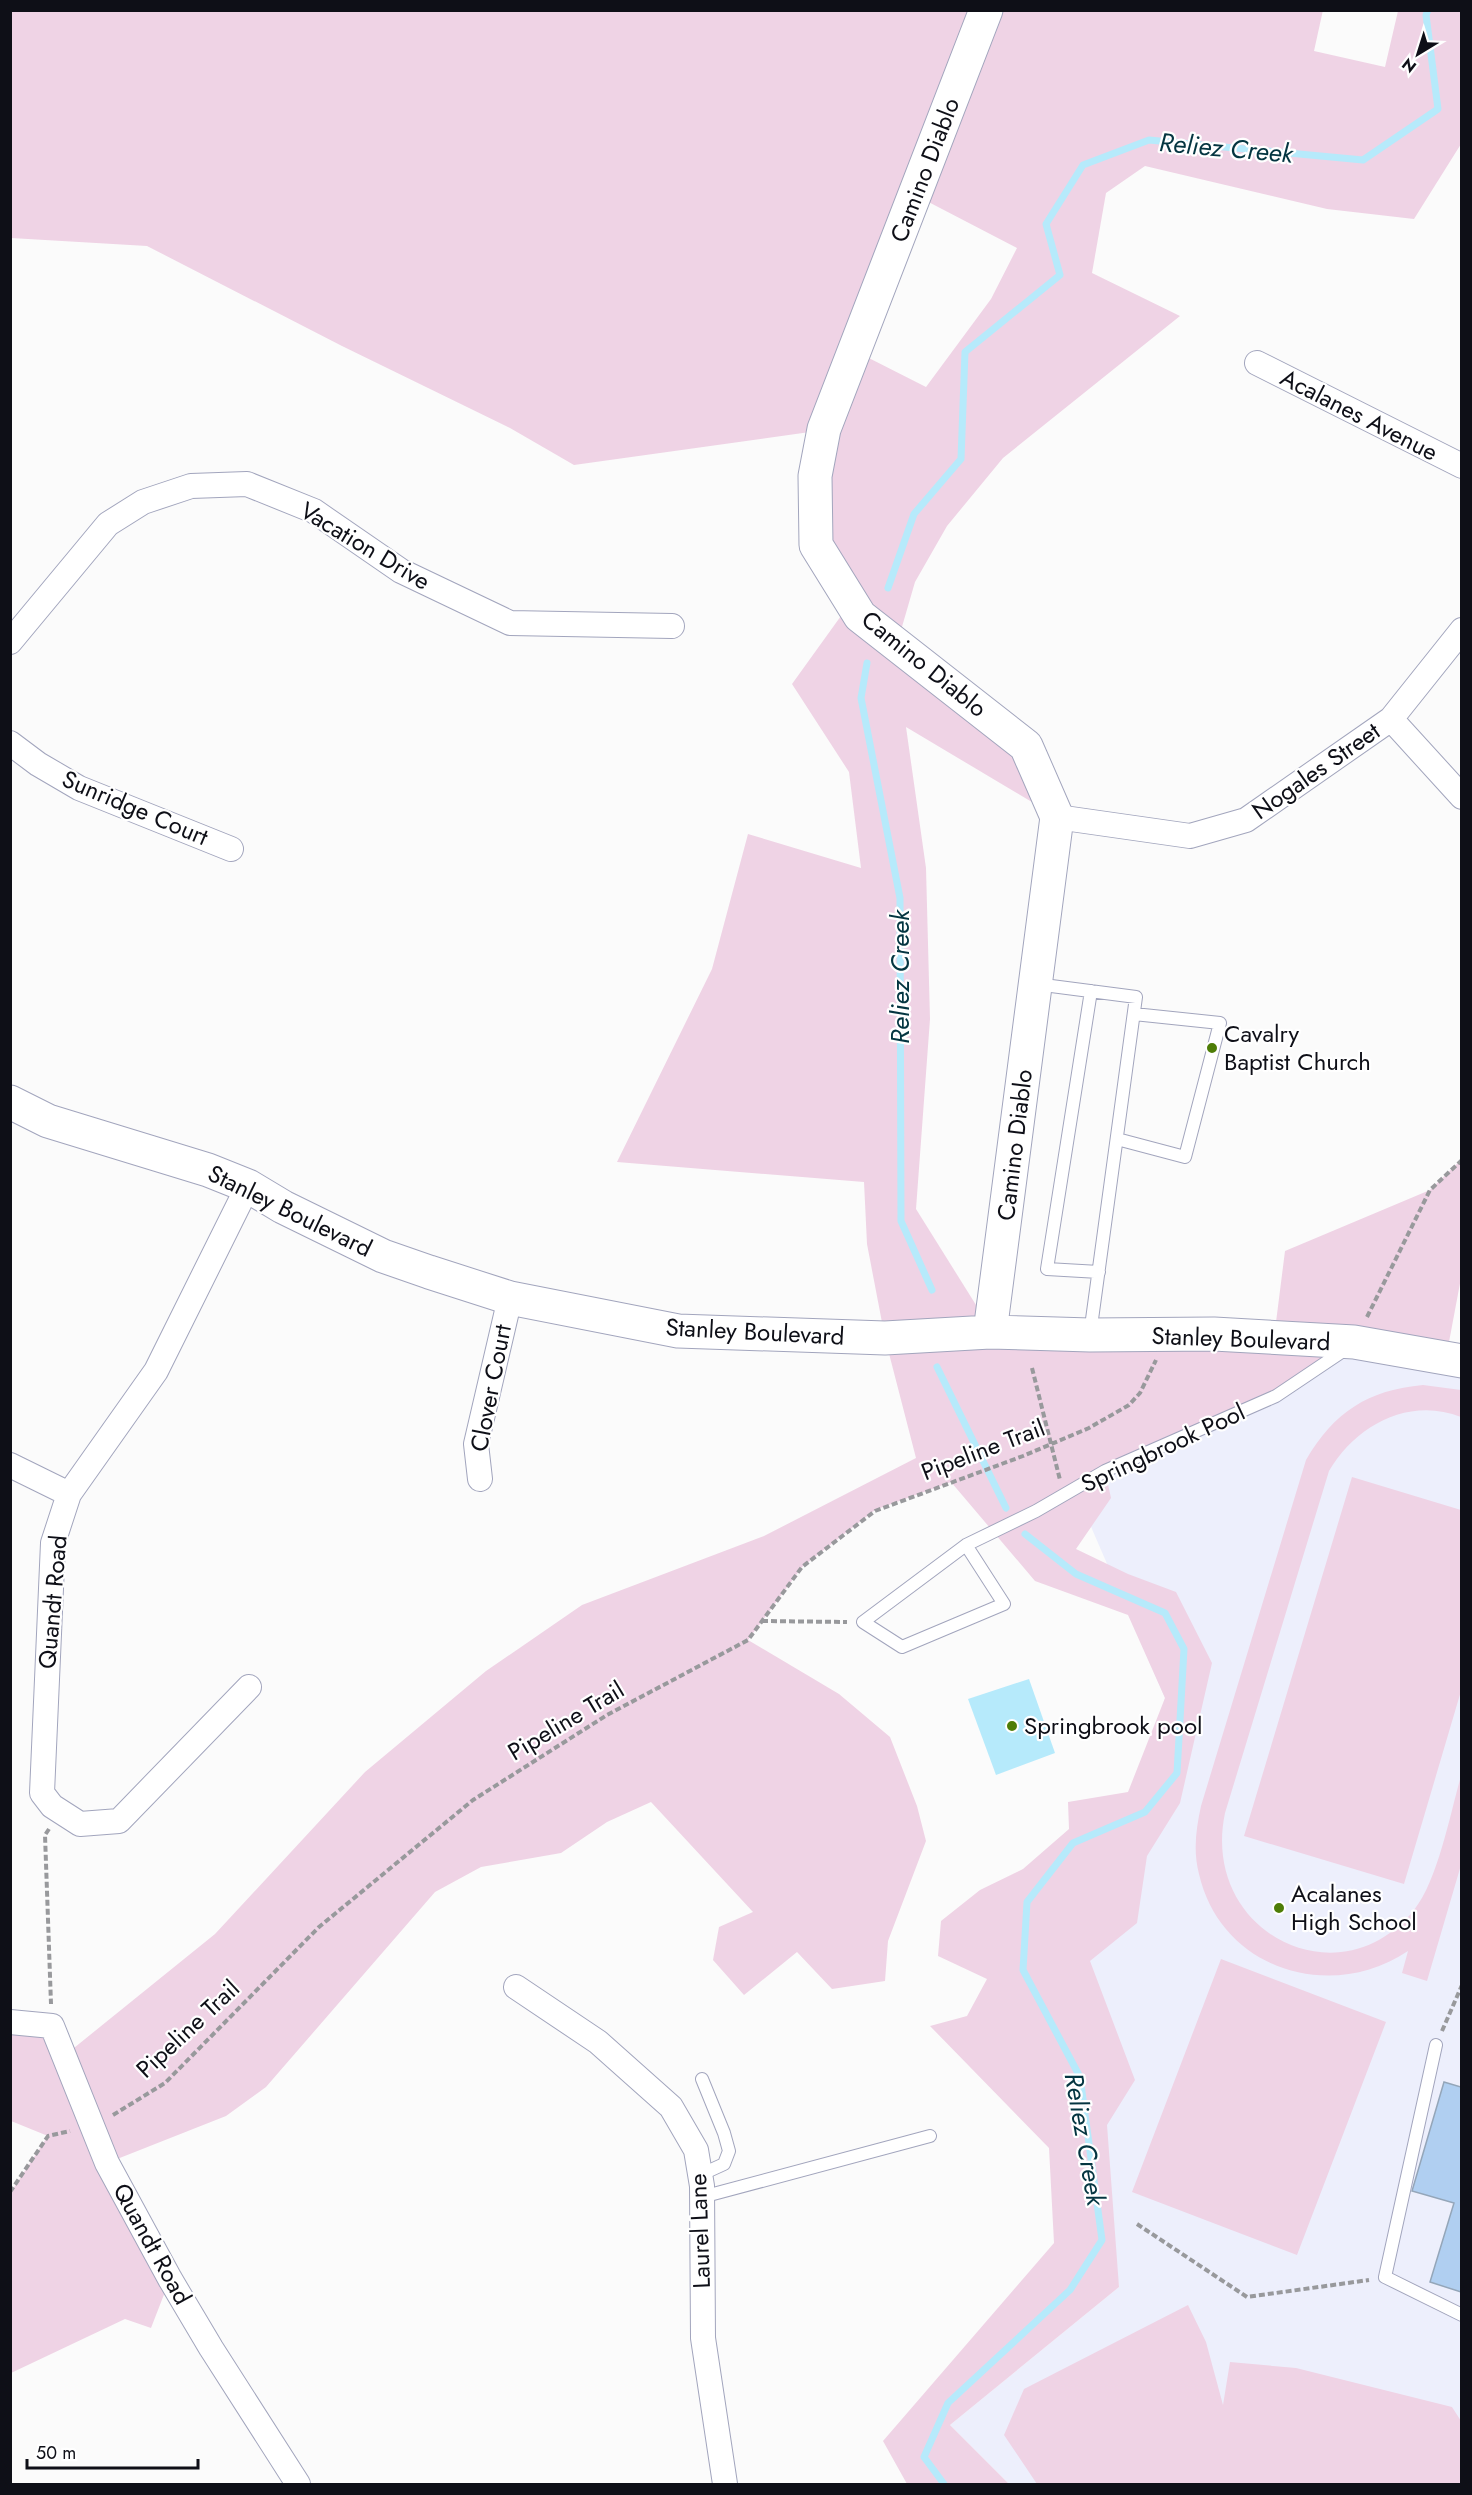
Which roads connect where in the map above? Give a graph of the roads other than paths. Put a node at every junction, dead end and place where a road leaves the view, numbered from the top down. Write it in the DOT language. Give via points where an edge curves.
graph roads {
  1 [pos="986,10"];
  2 [pos="1257,363"];
  3 [pos="1461,466"];
  4 [pos="672,626"];
  5 [pos="1461,630"];
  6 [pos="10,642"];
  7 [pos="1391,718"];
  8 [pos="10,743"];
  9 [pos="1461,797"];
  10 [pos="1057,817"];
  11 [pos="231,849"];
  12 [pos="1036,984"];
  13 [pos="1091,991"];
  14 [pos="1134,1014"];
  15 [pos="10,1102"];
  16 [pos="10,1115"];
  17 [pos="48,1121"];
  18 [pos="1117,1139"];
  19 [pos="248,1186"];
  20 [pos="1099,1272"];
  21 [pos="510,1298"];
  22 [pos="990,1332"];
  23 [pos="1090,1335"];
  24 [pos="1354,1342"];
  25 [pos="1461,1360"];
  26 [pos="10,1465"];
  27 [pos="480,1479"];
  28 [pos="69,1494"];
  29 [pos="966,1545"];
  30 [pos="249,1687"];
  31 [pos="516,1988"];
  32 [pos="10,2022"];
  33 [pos="1436,2045"];
  34 [pos="702,2079"];
  35 [pos="930,2136"];
  36 [pos="701,2186"];
  37 [pos="1461,2315"];
  38 [pos="298,2484"];
  39 [pos="725,2484"];
  1 -- 10 [label="street, Camino Diablo" via="824,429 815,476 816,545 860,616 1026,746"];
  2 -- 3 [label="street, Acalanes Avenue"];
  4 -- 6 [label="street, Vacation Drive" via="510,623 401,571 314,512 247,484 191,486 143,501 108,524"];
  5 -- 7 [label="street, Nogales Street"];
  7 -- 9 [label="street"];
  7 -- 10 [label="street, Nogales Street" via="1246,820 1190,836"];
  8 -- 11 [label="street, Sunridge Court" via="79,788"];
  10 -- 12 [label="street, Camino Diablo"];
  12 -- 13 [label="lane"];
  12 -- 22 [label="street, Camino Diablo"];
  13 -- 14 [label="lane" via="1136,997"];
  13 -- 20 [label="lane" via="1047,1269"];
  14 -- 18 [label="lane"];
  14 -- 18 [label="lane" via="1221,1023 1185,1157"];
  15 -- 17 [label="street, Stanley Boulevard"];
  16 -- 17 [label="street, Stanley Boulevard"];
  17 -- 19 [label="street, Stanley Boulevard"];
  18 -- 20 [label="lane"];
  19 -- 21 [label="street, Stanley Boulevard" via="283,1208 383,1256"];
  19 -- 28 [label="street, Quandt Road" via="156,1371"];
  20 -- 23 [label="lane"];
  21 -- 22 [label="street, Stanley Boulevard" via="678,1331 885,1338"];
  21 -- 27 [label="street, Clover Court" via="476,1444"];
  22 -- 23 [label="street, Stanley Boulevard"];
  23 -- 24 [label="street, Stanley Boulevard" via="1214,1334"];
  24 -- 25 [label="street, Stanley Boulevard"];
  24 -- 29 [label="lane, Springbrook Pool" via="1276,1396 1105,1471"];
  26 -- 28 [label="street"];
  28 -- 30 [label="street, Quandt Road" via="53,1543 42,1793 52,1806 80,1824 119,1821"];
  29 -- 29 [label="lane, Springbrook Pool" via="1004,1604 902,1647 862,1622"];
  31 -- 36 [label="street, Laurel Lane" via="598,2042 671,2107 696,2150"];
  32 -- 38 [label="street, Quandt Road" via="52,2026 107,2163 234,2387"];
  33 -- 37 [label="lane" via="1385,2277"];
  34 -- 36 [label="lane" via="729,2151 724,2164"];
  35 -- 36 [label="lane"];
  36 -- 39 [label="street, Laurel Lane" via="703,2338"];
}
